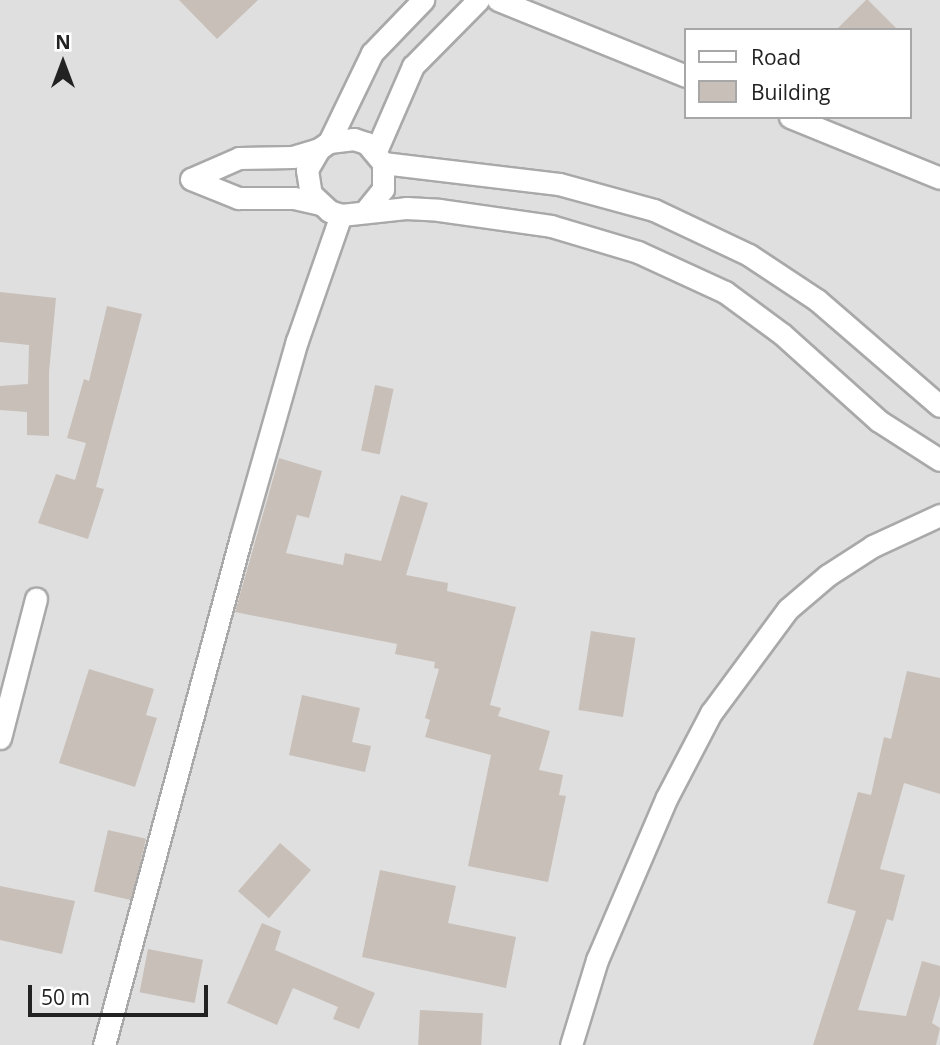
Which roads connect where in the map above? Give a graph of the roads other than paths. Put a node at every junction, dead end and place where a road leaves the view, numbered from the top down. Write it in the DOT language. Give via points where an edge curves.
graph roads {
  1 [pos="423,0"];
  2 [pos="478,0"];
  3 [pos="498,0"];
  4 [pos="684,75"];
  5 [pos="795,119"];
  6 [pos="324,145"];
  7 [pos="379,157"];
  8 [pos="940,178"];
  9 [pos="319,204"];
  10 [pos="366,210"];
  11 [pos="341,215"];
  12 [pos="940,406"];
  13 [pos="940,460"];
  14 [pos="940,515"];
  15 [pos="36,599"];
  16 [pos="0,738"];
  17 [pos="104,1045"];
  18 [pos="571,1045"];
  1 -- 6 [label="street" via="372,53"];
  2 -- 7 [label="street" via="413,66"];
  3 -- 4 [label="street"];
  5 -- 8 [label="street"];
  6 -- 7 [label="street" via="354,138"];
  6 -- 9 [label="street" via="307,170 311,194"];
  6 -- 9 [label="street" via="293,157 239,158 191,179 238,198 294,198"];
  7 -- 10 [label="street" via="383,189"];
  7 -- 12 [label="street" via="559,184 654,211 750,256 817,300"];
  9 -- 11 [label="street"];
  10 -- 11 [label="street"];
  10 -- 13 [label="street" via="428,209 551,226 638,252 724,292 782,334 879,421"];
  11 -- 17 [label="street" via="297,341 241,537"];
  14 -- 18 [label="street" via="873,546 828,575 789,609 711,713 667,797 597,960"];
  15 -- 16 [label="street"];
}
